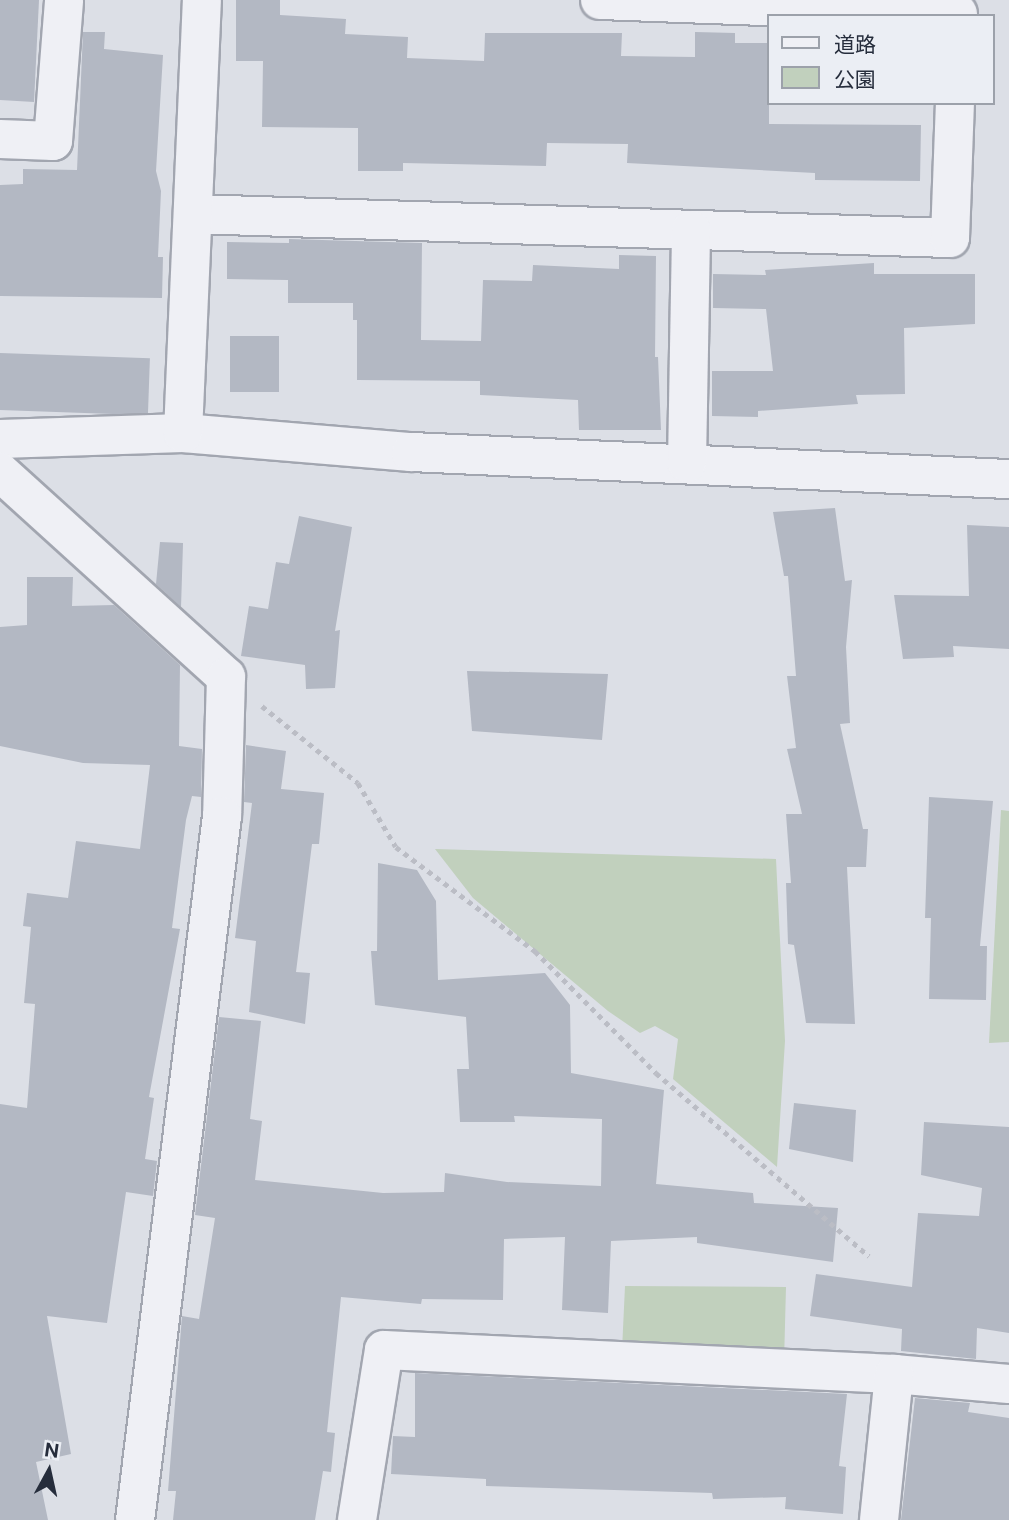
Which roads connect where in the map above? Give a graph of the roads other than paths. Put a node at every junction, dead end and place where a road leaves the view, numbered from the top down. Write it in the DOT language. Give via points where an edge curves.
graph roads {
  1 [pos="64,0"];
  2 [pos="202,0"];
  3 [pos="600,0"];
  4 [pos="958,10"];
  5 [pos="955,105"];
  6 [pos="0,139"];
  7 [pos="193,214"];
  8 [pos="691,230"];
  9 [pos="183,433"];
  10 [pos="0,439"];
  11 [pos="687,463"];
  12 [pos="0,472"];
  13 [pos="1009,479"];
  14 [pos="894,1374"];
  15 [pos="1009,1384"];
  16 [pos="364,1515"];
  17 [pos="135,1520"];
  18 [pos="879,1520"];
  1 -- 6 [label="street" via="53,141"];
  2 -- 7 [label="street"];
  3 -- 4 [label="street"];
  5 -- 8 [label="street" via="950,238"];
  7 -- 8 [label="street"];
  7 -- 9 [label="street"];
  8 -- 11 [label="street"];
  9 -- 10 [label="street"];
  9 -- 11 [label="street" via="411,452"];
  11 -- 13 [label="street"];
  12 -- 17 [label="street" via="226,677 222,816"];
  14 -- 15 [label="street"];
  14 -- 16 [label="street" via="384,1350"];
  14 -- 18 [label="street"];
}
